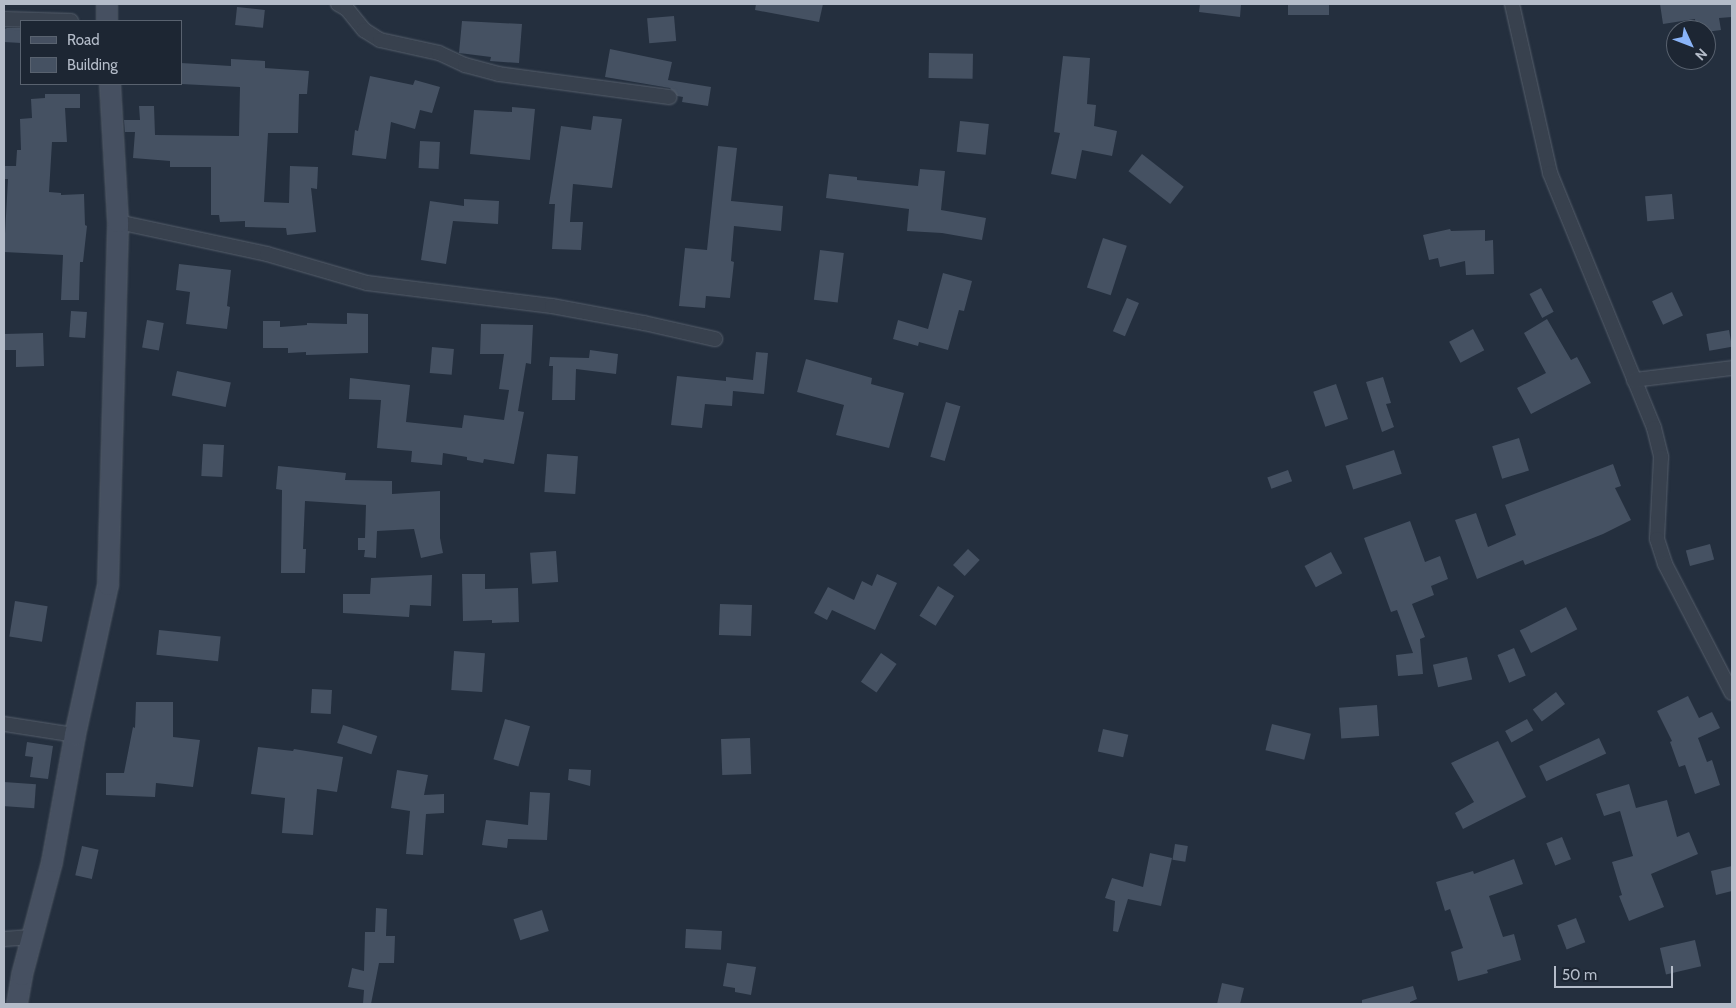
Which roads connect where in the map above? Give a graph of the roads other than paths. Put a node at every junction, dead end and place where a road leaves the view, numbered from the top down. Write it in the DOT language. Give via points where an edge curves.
graph roads {
  1 [pos="107,4"];
  2 [pos="338,4"];
  3 [pos="1512,4"];
  4 [pos="4,20"];
  5 [pos="20,20"];
  6 [pos="107,20"];
  7 [pos="110,85"];
  8 [pos="669,97"];
  9 [pos="118,222"];
  10 [pos="715,339"];
  11 [pos="1732,368"];
  12 [pos="1634,380"];
  13 [pos="1732,693"];
  14 [pos="4,724"];
  15 [pos="75,735"];
  16 [pos="32,937"];
  17 [pos="4,939"];
  18 [pos="17,1004"];
  1 -- 6 [label="street"];
  2 -- 8 [label="street" via="364,30 380,40 439,53 464,65 499,74"];
  3 -- 12 [label="street" via="1550,173"];
  4 -- 5 [label="street"];
  7 -- 9 [label="street"];
  9 -- 10 [label="street" via="266,254 368,283 552,306"];
  9 -- 15 [label="street" via="108,585"];
  11 -- 12 [label="street"];
  12 -- 13 [label="street" via="1654,428 1661,456 1656,538"];
  14 -- 15 [label="street"];
  15 -- 16 [label="street" via="52,862"];
  16 -- 17 [label="street"];
  16 -- 18 [label="street"];
}
